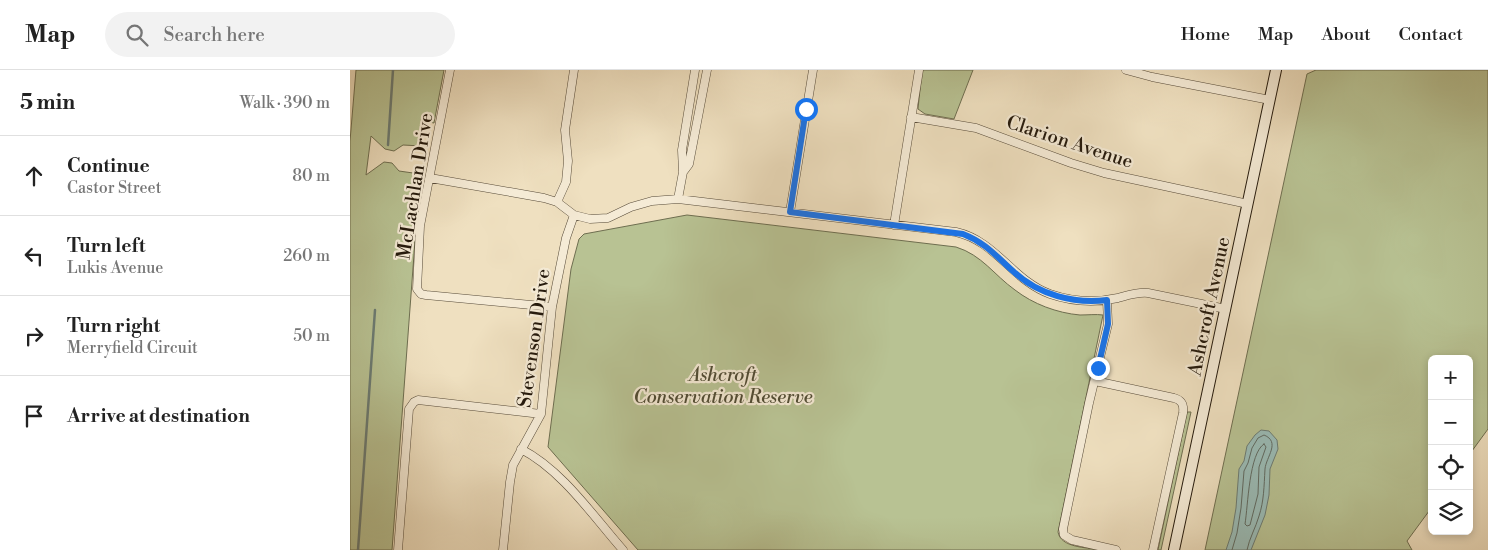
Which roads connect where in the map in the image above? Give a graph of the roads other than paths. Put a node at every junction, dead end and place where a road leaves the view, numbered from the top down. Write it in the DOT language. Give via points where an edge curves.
graph roads {
  1 [pos="450,70"];
  2 [pos="574,70"];
  3 [pos="696,70"];
  4 [pos="706,70"];
  5 [pos="813,70"];
  6 [pos="919,70"];
  7 [pos="1126,70"];
  8 [pos="1276,70"];
  9 [pos="1270,100"];
  10 [pos="911,117"];
  11 [pos="683,172"];
  12 [pos="430,178"];
  13 [pos="678,200"];
  14 [pos="557,202"];
  15 [pos="1248,204"];
  16 [pos="790,212"];
  17 [pos="574,215"];
  18 [pos="894,225"];
  19 [pos="1107,300"];
  20 [pos="552,307"];
  21 [pos="1226,309"];
  22 [pos="1095,381"];
  23 [pos="541,414"];
  24 [pos="521,449"];
  25 [pos="398,550"];
  26 [pos="503,550"];
  27 [pos="623,550"];
  28 [pos="1116,550"];
  29 [pos="1153,550"];
  30 [pos="1174,550"];
  1 -- 12 [label="street, McLachlan Drive"];
  2 -- 14 [label="street" via="565,130 566,182"];
  3 -- 11 [label="street" via="682,150"];
  4 -- 11 [label="street" via="689,164"];
  5 -- 16 [label="street"];
  6 -- 10 [label="street"];
  7 -- 9 [label="street"];
  8 -- 9 [label="main road, Ashcroft Avenue"];
  9 -- 15 [label="main road, Ashcroft Avenue"];
  10 -- 15 [label="street, Clarion Avenue" via="976,128 1104,173"];
  10 -- 18 [label="street"];
  11 -- 13 [label="street"];
  12 -- 14 [label="street"];
  12 -- 20 [label="street, McLachlan Drive" via="420,226 419,292"];
  13 -- 16 [label="street"];
  13 -- 17 [label="street" via="652,201 608,218 590,219"];
  14 -- 17 [label="street"];
  15 -- 21 [label="main road, Ashcroft Avenue"];
  16 -- 18 [label="street"];
  17 -- 20 [label="street, Stevenson Drive"];
  18 -- 19 [label="street" via="963,234 990,248 1022,278 1040,289 1069,299"];
  19 -- 21 [label="street" via="1148,293"];
  19 -- 22 [label="street" via="1108,324"];
  20 -- 23 [label="street, Stevenson Drive"];
  21 -- 30 [label="main road, Ashcroft Avenue"];
  22 -- 28 [label="street" via="1063,529 1064,535 1072,540"];
  22 -- 29 [label="street" via="1174,398 1183,407"];
  23 -- 24 [label="street, Stevenson Drive"];
  23 -- 25 [label="street" via="414,402 409,409"];
  24 -- 26 [label="street, Stevenson Drive" via="513,465"];
  24 -- 27 [label="street" via="556,473"];
}
